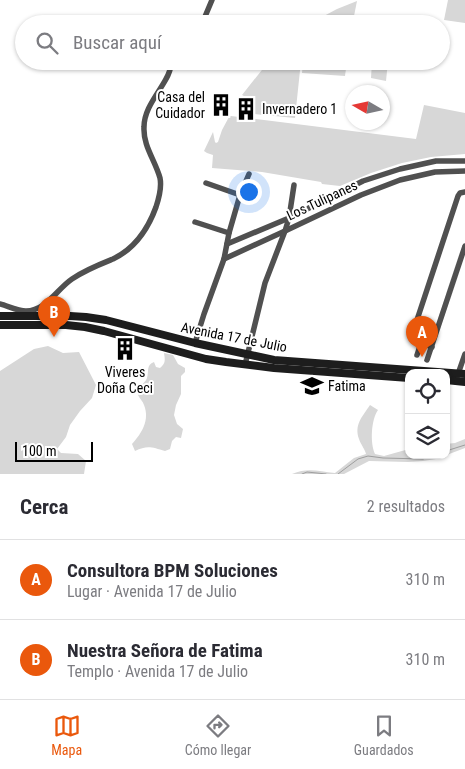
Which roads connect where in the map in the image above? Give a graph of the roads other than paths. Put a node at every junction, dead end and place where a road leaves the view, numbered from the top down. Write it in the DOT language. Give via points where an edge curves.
graph roads {
  1 [pos="212,0"];
  2 [pos="206,15"];
  3 [pos="169,70"];
  4 [pos="465,160"];
  5 [pos="465,171"];
  6 [pos="249,174"];
  7 [pos="206,183"];
  8 [pos="294,184"];
  9 [pos="465,192"];
  10 [pos="240,195"];
  11 [pos="289,218"];
  12 [pos="195,222"];
  13 [pos="285,231"];
  14 [pos="230,233"];
  15 [pos="227,244"];
  16 [pos="465,246"];
  17 [pos="224,259"];
  18 [pos="0,304"];
  19 [pos="0,316"];
  20 [pos="0,325"];
  21 [pos="195,343"];
  22 [pos="421,343"];
  23 [pos="432,347"];
  24 [pos="248,354"];
  25 [pos="465,354"];
  26 [pos="417,355"];
  27 [pos="427,360"];
  28 [pos="245,365"];
  29 [pos="459,376"];
  30 [pos="405,378"];
  31 [pos="465,382"];
  1 -- 2 [label="street"];
  3 -- 18 [label="street" via="145,118 146,146 161,188 154,212 138,239 123,253 78,274 39,308 25,311"];
  4 -- 11 [label="street, Los Tulipanes" via="436,161 363,181"];
  5 -- 13 [label="street, Los Tulipanes" via="435,172 400,180 361,194"];
  6 -- 10 [label="street"];
  7 -- 10 [label="street"];
  8 -- 11 [label="street"];
  9 -- 22 [label="street" via="458,196 411,338"];
  10 -- 14 [label="street"];
  11 -- 13 [label="street"];
  11 -- 15 [label="street, Los Tulipanes"];
  12 -- 14 [label="street"];
  13 -- 17 [label="street"];
  13 -- 24 [label="street, Los Tulipanes" via="265,283"];
  14 -- 15 [label="street"];
  15 -- 17 [label="street"];
  16 -- 23 [label="street"];
  17 -- 21 [label="street"];
  19 -- 21 [label="main road, Avenida 17 de Julio" via="86,317"];
  20 -- 28 [label="main road, Avenida 17 de Julio" via="86,327 206,359"];
  21 -- 24 [label="main road, Avenida 17 de Julio"];
  22 -- 23 [label="street"];
  22 -- 26 [label="street"];
  23 -- 27 [label="street"];
  24 -- 28 [label="street, Los Tulipanes"];
  24 -- 29 [label="main road, Avenida 17 de Julio" via="274,360"];
  25 -- 29 [label="street"];
  28 -- 30 [label="main road, Avenida 17 de Julio"];
  29 -- 31 [label="main road, Avenida 17 de Julio"];
}
